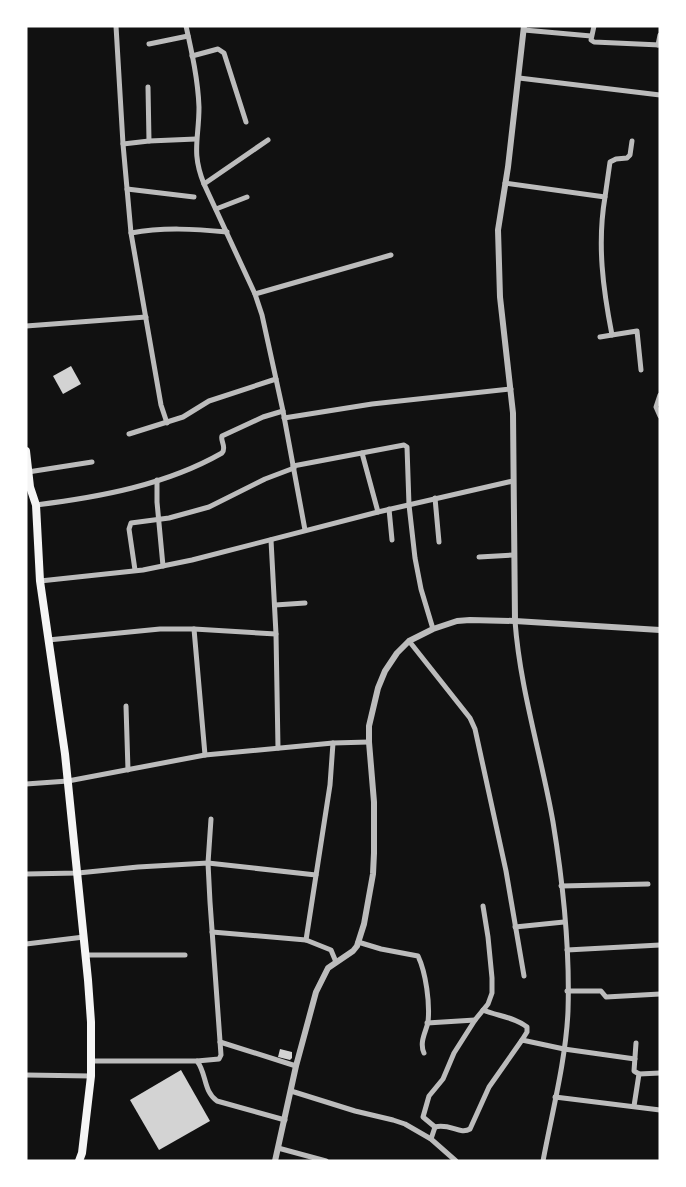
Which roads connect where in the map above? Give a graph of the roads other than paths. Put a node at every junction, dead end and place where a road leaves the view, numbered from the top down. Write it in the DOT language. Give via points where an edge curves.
graph roads {
  1 [pos="116,26"];
  2 [pos="186,26"];
  3 [pos="594,26"];
  4 [pos="524,28"];
  5 [pos="660,35"];
  6 [pos="188,36"];
  7 [pos="591,36"];
  8 [pos="149,44"];
  9 [pos="659,45"];
  10 [pos="192,56"];
  11 [pos="519,78"];
  12 [pos="148,87"];
  13 [pos="660,95"];
  14 [pos="246,122"];
  15 [pos="196,138"];
  16 [pos="268,140"];
  17 [pos="149,141"];
  18 [pos="632,141"];
  19 [pos="123,144"];
  20 [pos="505,183"];
  21 [pos="204,184"];
  22 [pos="127,189"];
  23 [pos="194,196"];
  24 [pos="247,197"];
  25 [pos="605,197"];
  26 [pos="216,209"];
  27 [pos="131,232"];
  28 [pos="227,232"];
  29 [pos="391,255"];
  30 [pos="254,294"];
  31 [pos="146,317"];
  32 [pos="26,326"];
  33 [pos="612,335"];
  34 [pos="600,337"];
  35 [pos="641,370"];
  36 [pos="276,379"];
  37 [pos="511,388"];
  38 [pos="660,395"];
  39 [pos="283,411"];
  40 [pos="660,416"];
  41 [pos="284,418"];
  42 [pos="167,423"];
  43 [pos="129,434"];
  44 [pos="26,451"];
  45 [pos="362,453"];
  46 [pos="92,462"];
  47 [pos="294,467"];
  48 [pos="28,472"];
  49 [pos="157,480"];
  50 [pos="513,481"];
  51 [pos="28,487"];
  52 [pos="435,498"];
  53 [pos="409,504"];
  54 [pos="36,505"];
  55 [pos="389,509"];
  56 [pos="378,512"];
  57 [pos="159,519"];
  58 [pos="305,530"];
  59 [pos="271,540"];
  60 [pos="392,540"];
  61 [pos="439,542"];
  62 [pos="514,555"];
  63 [pos="479,557"];
  64 [pos="163,566"];
  65 [pos="135,570"];
  66 [pos="40,581"];
  67 [pos="305,603"];
  68 [pos="275,605"];
  69 [pos="515,621"];
  70 [pos="194,629"];
  71 [pos="434,629"];
  72 [pos="660,630"];
  73 [pos="276,634"];
  74 [pos="48,640"];
  75 [pos="409,641"];
  76 [pos="126,706"];
  77 [pos="369,742"];
  78 [pos="333,743"];
  79 [pos="278,748"];
  80 [pos="206,755"];
  81 [pos="128,770"];
  82 [pos="68,781"];
  83 [pos="26,784"];
  84 [pos="211,819"];
  85 [pos="208,863"];
  86 [pos="78,873"];
  87 [pos="26,874"];
  88 [pos="316,875"];
  89 [pos="648,884"];
  90 [pos="561,886"];
  91 [pos="483,906"];
  92 [pos="564,922"];
  93 [pos="515,926"];
  94 [pos="212,932"];
  95 [pos="84,937"];
  96 [pos="306,940"];
  97 [pos="358,942"];
  98 [pos="26,944"];
  99 [pos="660,945"];
  100 [pos="566,950"];
  101 [pos="185,954"];
  102 [pos="86,955"];
  103 [pos="336,962"];
  104 [pos="524,976"];
  105 [pos="568,991"];
  106 [pos="660,994"];
  107 [pos="483,1010"];
  108 [pos="475,1020"];
  109 [pos="428,1023"];
  110 [pos="522,1040"];
  111 [pos="220,1042"];
  112 [pos="636,1043"];
  113 [pos="564,1049"];
  114 [pos="424,1052"];
  115 [pos="635,1059"];
  116 [pos="91,1062"];
  117 [pos="197,1062"];
  118 [pos="296,1066"];
  119 [pos="660,1073"];
  120 [pos="639,1074"];
  121 [pos="26,1075"];
  122 [pos="91,1076"];
  123 [pos="291,1091"];
  124 [pos="555,1097"];
  125 [pos="634,1106"];
  126 [pos="660,1110"];
  127 [pos="285,1120"];
  128 [pos="435,1127"];
  129 [pos="431,1139"];
  130 [pos="278,1148"];
  131 [pos="82,1153"];
  132 [pos="74,1161"];
  133 [pos="79,1161"];
  134 [pos="275,1161"];
  135 [pos="326,1161"];
  136 [pos="456,1161"];
  137 [pos="543,1161"];
  1 -- 19 [label="street"];
  2 -- 6 [label="street"];
  3 -- 7 [label="street"];
  4 -- 7 [label="street"];
  4 -- 11 [label="street"];
  5 -- 9 [label="street"];
  6 -- 8 [label="street"];
  6 -- 10 [label="street"];
  7 -- 9 [label="street" via="597,43"];
  10 -- 14 [label="street" via="218,50 224,53"];
  10 -- 15 [label="street" via="199,109"];
  11 -- 13 [label="street"];
  11 -- 20 [label="street"];
  12 -- 17 [label="street"];
  15 -- 17 [label="street"];
  15 -- 21 [label="street" via="198,166"];
  16 -- 21 [label="street"];
  17 -- 19 [label="street"];
  18 -- 25 [label="street" via="627,158 610,162"];
  19 -- 22 [label="street"];
  20 -- 25 [label="street"];
  20 -- 37 [label="street" via="498,230 498,260"];
  21 -- 26 [label="street"];
  22 -- 23 [label="street"];
  22 -- 27 [label="street"];
  24 -- 26 [label="street"];
  25 -- 33 [label="street" via="601,260"];
  26 -- 28 [label="street"];
  27 -- 28 [label="street" via="166,229"];
  27 -- 31 [label="street"];
  28 -- 30 [label="street"];
  29 -- 30 [label="street"];
  30 -- 36 [label="street"];
  31 -- 32 [label="street"];
  31 -- 42 [label="street"];
  33 -- 34 [label="street"];
  33 -- 35 [label="street" via="638,331"];
  36 -- 39 [label="street"];
  36 -- 42 [label="street" via="209,401 188,415"];
  37 -- 41 [label="street"];
  37 -- 50 [label="street"];
  38 -- 40 [label="street" via="656,408"];
  39 -- 41 [label="street"];
  39 -- 49 [label="street" via="222,436 224,451 218,456 187,471"];
  41 -- 47 [label="street"];
  42 -- 43 [label="street"];
  44 -- 48 [label="highway"];
  45 -- 47 [label="street"];
  45 -- 53 [label="street" via="407,447"];
  45 -- 56 [label="street"];
  46 -- 48 [label="street"];
  47 -- 57 [label="street" via="209,507"];
  47 -- 58 [label="street"];
  48 -- 51 [label="highway"];
  49 -- 54 [label="street" via="96,496"];
  49 -- 57 [label="street"];
  50 -- 52 [label="street"];
  50 -- 62 [label="street"];
  51 -- 54 [label="highway"];
  52 -- 53 [label="street"];
  52 -- 61 [label="street"];
  53 -- 55 [label="street"];
  53 -- 71 [label="street" via="421,589"];
  54 -- 66 [label="highway"];
  55 -- 56 [label="street"];
  55 -- 60 [label="street"];
  56 -- 58 [label="street"];
  57 -- 64 [label="street"];
  57 -- 65 [label="street" via="129,526"];
  58 -- 59 [label="street"];
  59 -- 64 [label="street"];
  59 -- 68 [label="street"];
  62 -- 63 [label="street"];
  62 -- 69 [label="street"];
  64 -- 65 [label="street"];
  65 -- 66 [label="street"];
  66 -- 74 [label="highway"];
  67 -- 68 [label="street"];
  68 -- 73 [label="street"];
  69 -- 71 [label="street" via="457,621"];
  69 -- 72 [label="street"];
  69 -- 90 [label="street" via="521,677 552,821"];
  70 -- 73 [label="street"];
  70 -- 74 [label="street"];
  70 -- 80 [label="street"];
  71 -- 75 [label="street"];
  73 -- 79 [label="street"];
  74 -- 82 [label="highway"];
  75 -- 77 [label="street" via="397,653 378,688 369,726"];
  75 -- 93 [label="street" via="470,718 475,729"];
  76 -- 81 [label="street"];
  77 -- 78 [label="street"];
  77 -- 97 [label="street" via="374,802 373,867"];
  78 -- 79 [label="street"];
  78 -- 88 [label="street"];
  79 -- 80 [label="street"];
  80 -- 81 [label="street"];
  81 -- 82 [label="street"];
  82 -- 83 [label="street"];
  82 -- 86 [label="highway"];
  84 -- 85 [label="street"];
  85 -- 86 [label="street"];
  85 -- 88 [label="street"];
  85 -- 94 [label="street"];
  86 -- 87 [label="street"];
  86 -- 95 [label="highway"];
  88 -- 96 [label="street"];
  89 -- 90 [label="street"];
  90 -- 92 [label="street"];
  91 -- 107 [label="street" via="493,988"];
  92 -- 93 [label="street"];
  92 -- 100 [label="street"];
  93 -- 104 [label="street"];
  94 -- 96 [label="street"];
  94 -- 111 [label="street"];
  95 -- 98 [label="street"];
  95 -- 102 [label="highway"];
  96 -- 103 [label="street" via="331,950"];
  97 -- 103 [label="street" via="350,955"];
  97 -- 109 [label="street" via="418,956 426,986"];
  99 -- 100 [label="street"];
  100 -- 105 [label="street"];
  101 -- 102 [label="street"];
  102 -- 116 [label="highway"];
  103 -- 118 [label="street" via="324,974 316,992"];
  105 -- 106 [label="street" via="600,991 606,998"];
  105 -- 113 [label="street"];
  107 -- 108 [label="street"];
  107 -- 110 [label="street" via="511,1018 527,1027"];
  108 -- 109 [label="street"];
  108 -- 128 [label="street" via="430,1096 424,1117"];
  109 -- 114 [label="street"];
  110 -- 113 [label="street"];
  110 -- 128 [label="street" via="489,1087 470,1129 463,1131 445,1125"];
  111 -- 117 [label="street" via="219,1059"];
  111 -- 118 [label="street"];
  112 -- 115 [label="street"];
  113 -- 115 [label="street"];
  113 -- 124 [label="street"];
  115 -- 120 [label="street" via="634,1071"];
  116 -- 117 [label="street"];
  116 -- 122 [label="highway"];
  117 -- 127 [label="street" via="204,1072 209,1094 217,1101"];
  118 -- 123 [label="street"];
  119 -- 120 [label="street"];
  120 -- 125 [label="street"];
  121 -- 122 [label="street"];
  122 -- 131 [label="highway"];
  123 -- 127 [label="street"];
  123 -- 129 [label="street" via="393,1120"];
  124 -- 125 [label="street"];
  124 -- 137 [label="street"];
  125 -- 126 [label="street"];
  127 -- 130 [label="street"];
  128 -- 129 [label="street"];
  129 -- 136 [label="street"];
  130 -- 134 [label="street"];
  130 -- 135 [label="street"];
  131 -- 132 [label="highway"];
  131 -- 133 [label="highway"];
}
